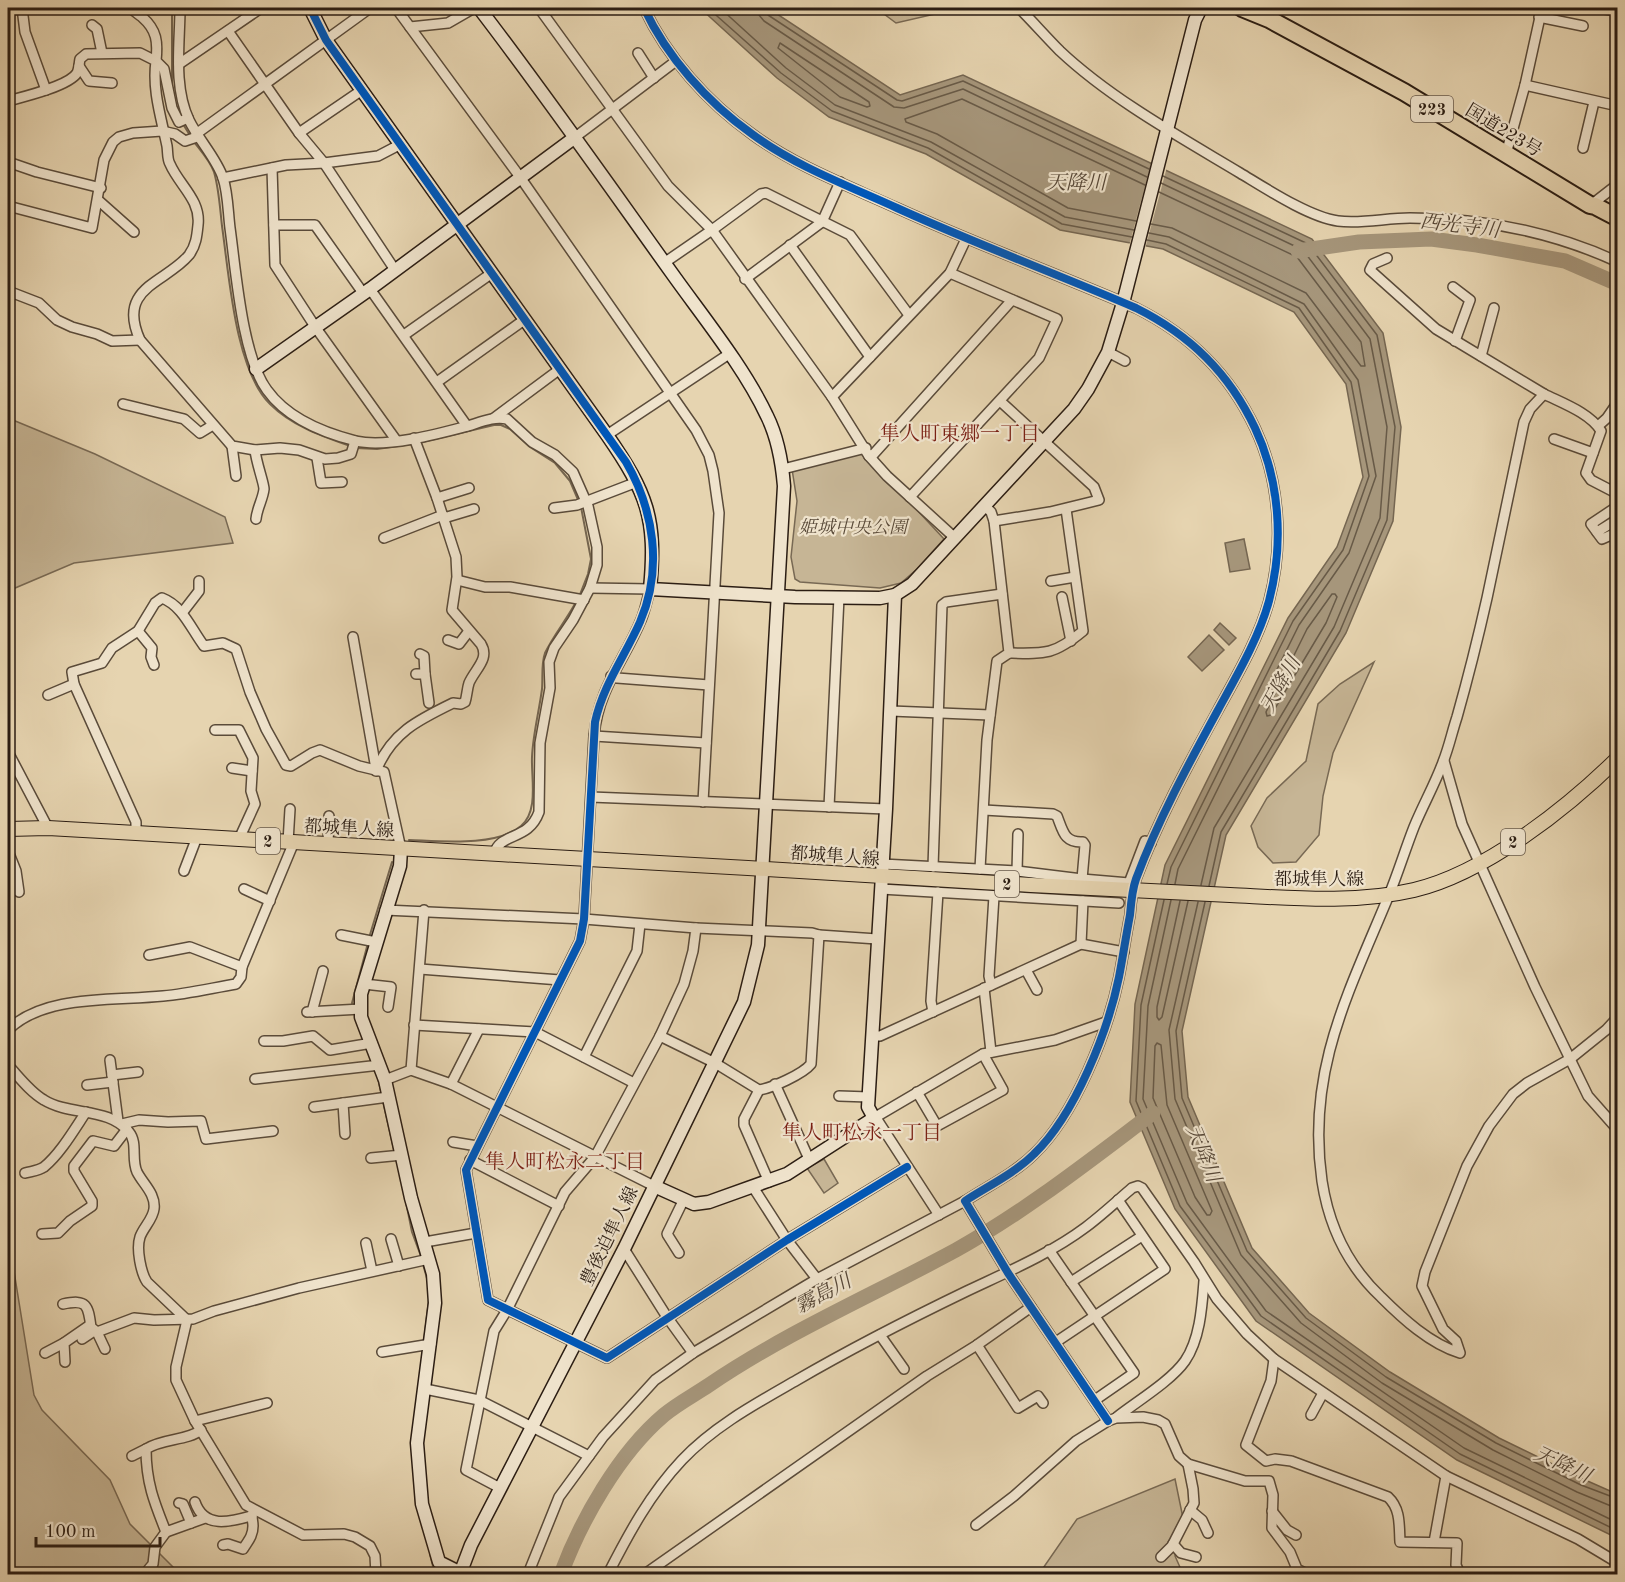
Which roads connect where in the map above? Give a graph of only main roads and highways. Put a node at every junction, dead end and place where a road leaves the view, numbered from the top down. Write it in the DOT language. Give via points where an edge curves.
graph roads {
  1 [pos="1242,8"];
  2 [pos="1268,13"];
  3 [pos="1617,218"];
  4 [pos="1617,758"];
  5 [pos="8,829"];
  1 -- 2 [label="highway, 国道223号 / 223"];
  2 -- 3 [label="highway, 国道223号 / 223"];
  4 -- 5 [label="main road, 都城隼人線 / 2" via="1560,809 1479,864 1432,885 1387,895 1310,899 48,828"];
}
